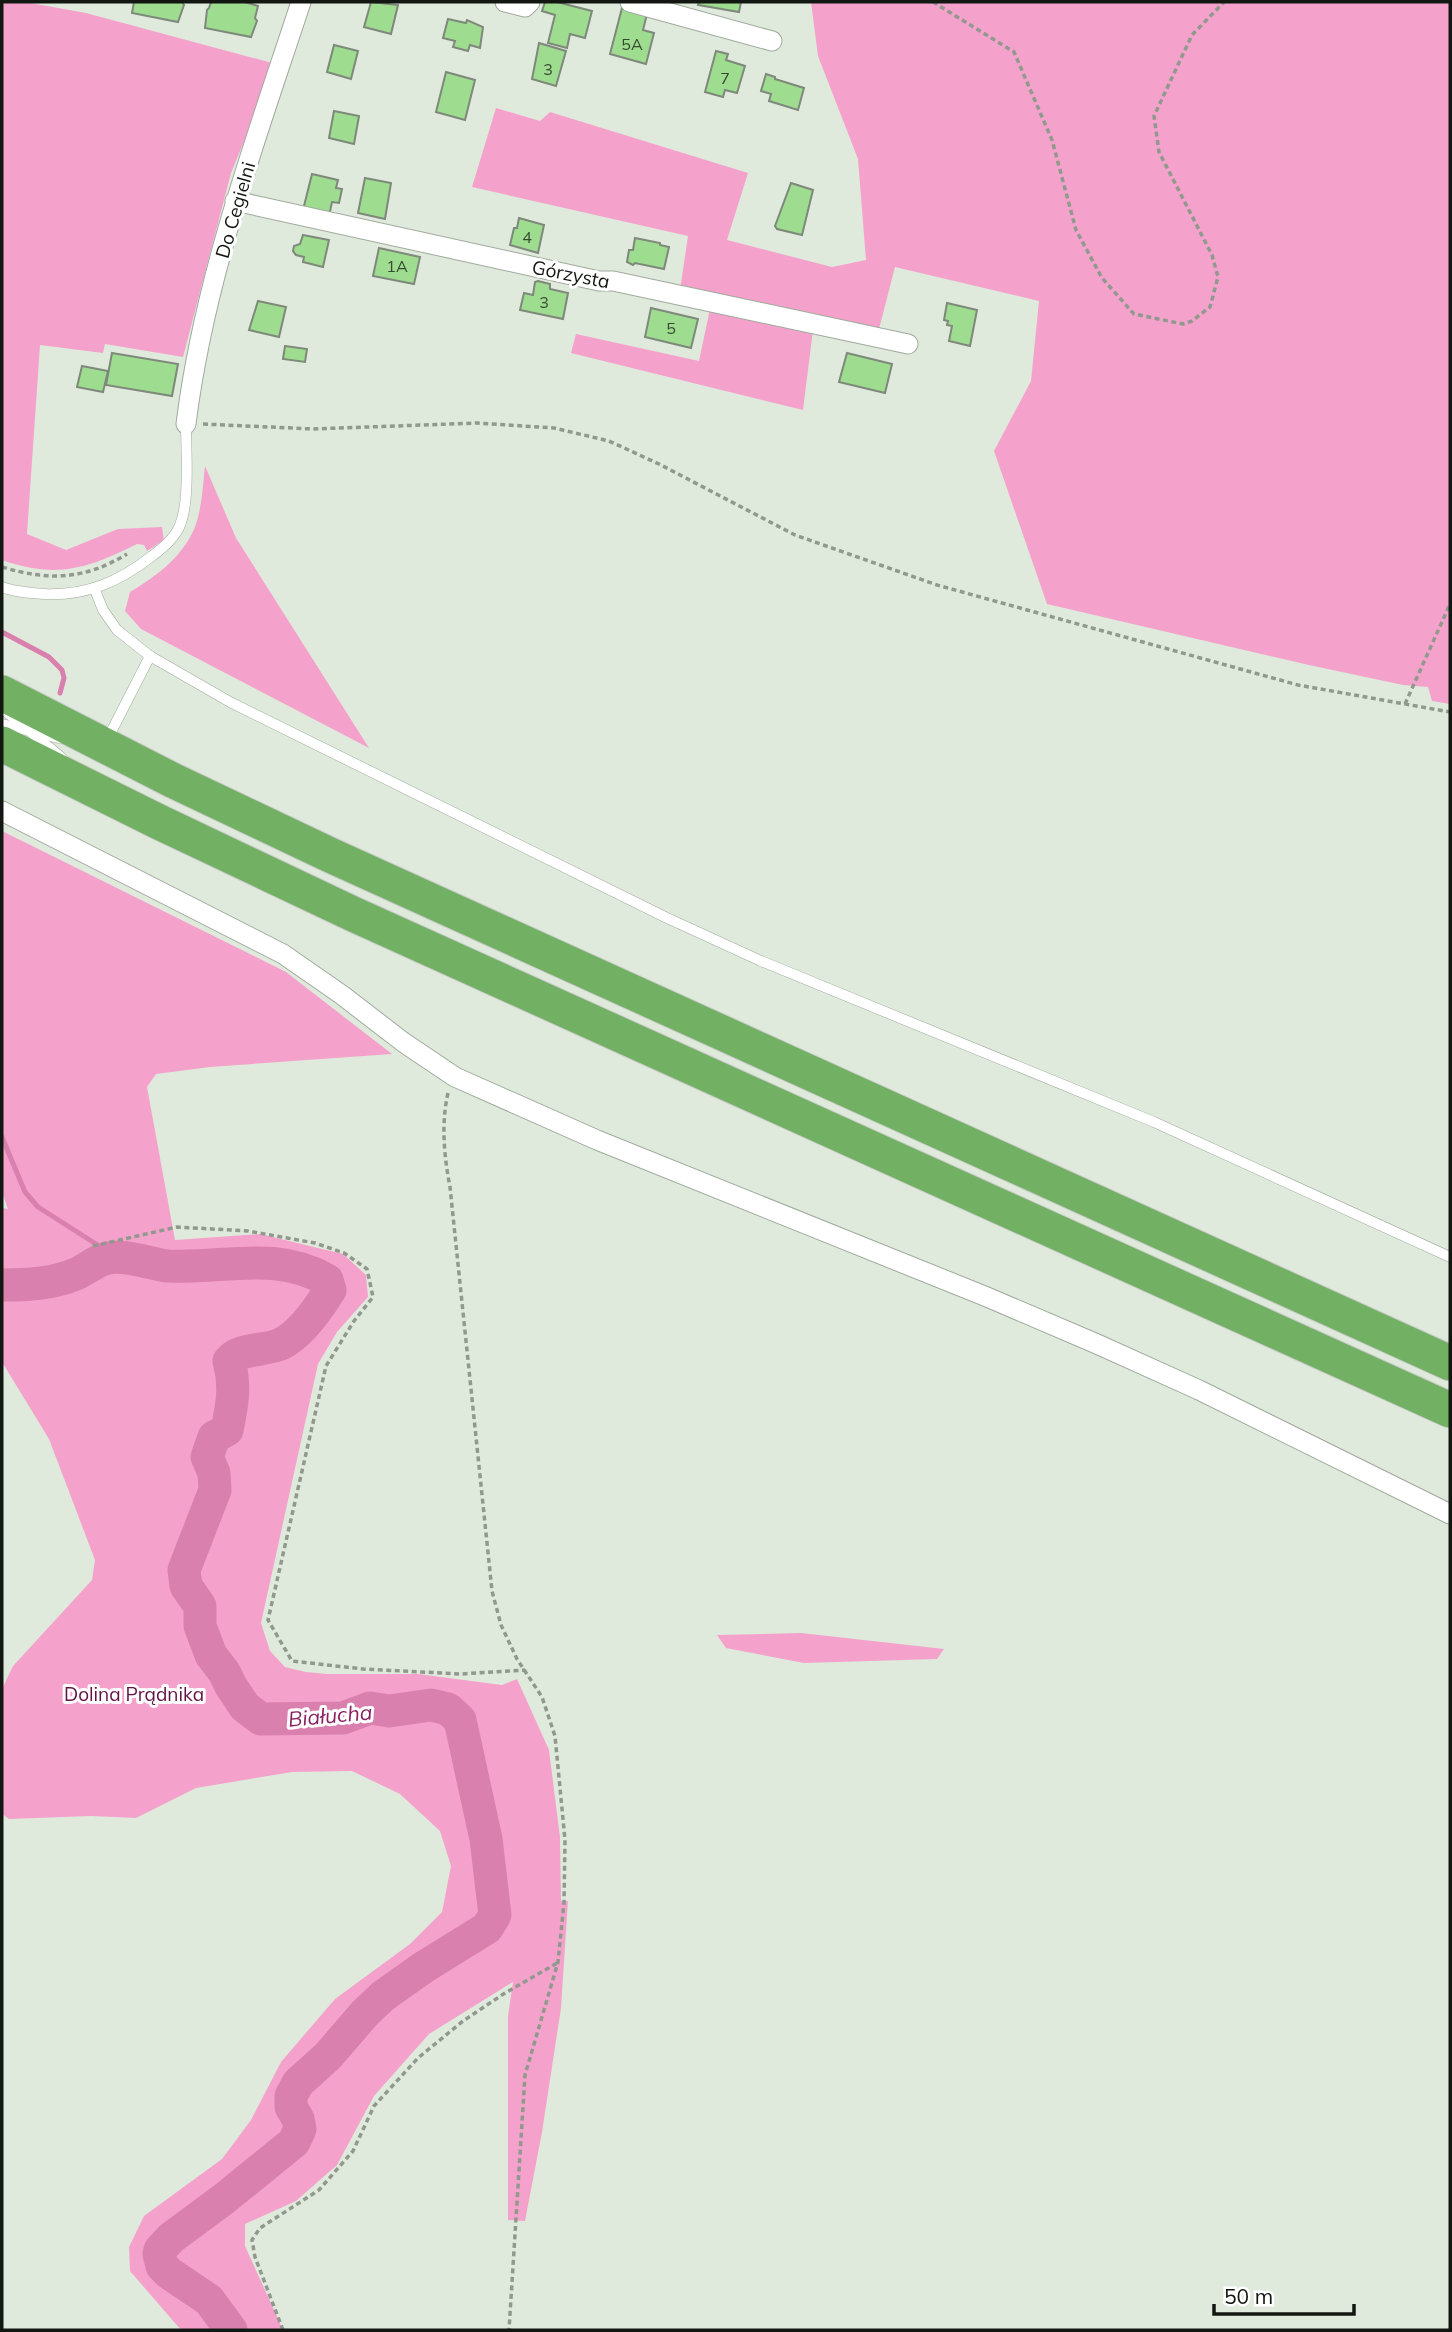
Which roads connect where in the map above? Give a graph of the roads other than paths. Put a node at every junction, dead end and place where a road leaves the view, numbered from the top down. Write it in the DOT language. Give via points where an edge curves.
graph roads {
  1 [pos="301,2"];
  2 [pos="505,2"];
  3 [pos="530,2"];
  4 [pos="630,2"];
  5 [pos="772,41"];
  6 [pos="235,201"];
  7 [pos="908,344"];
  8 [pos="186,424"];
  9 [pos="2,587"];
  10 [pos="95,590"];
  11 [pos="150,656"];
  12 [pos="2,693"];
  13 [pos="2,708"];
  14 [pos="2,724"];
  15 [pos="16,738"];
  16 [pos="104,746"];
  17 [pos="2,811"];
  18 [pos="1450,1257"];
  19 [pos="1450,1363"];
  20 [pos="1450,1410"];
  21 [pos="1450,1514"];
  1 -- 6 [label="street, Do Cegielni"];
  2 -- 3 [label="street" via="526,7"];
  4 -- 5 [label="street"];
  6 -- 7 [label="street, Górzysta"];
  6 -- 8 [label="street, Do Cegielni" via="191,380"];
  8 -- 10 [label="lane" via="180,526 168,543 143,563"];
  9 -- 10 [label="lane" via="65,595"];
  10 -- 11 [label="lane" via="117,630"];
  11 -- 16 [label="lane"];
  11 -- 18 [label="lane" via="230,702 761,961 1154,1122"];
  12 -- 16 [label="highway"];
  13 -- 15 [label="lane"];
  14 -- 15 [label="lane"];
  15 -- 16 [label="lane"];
  15 -- 20 [label="highway" via="116,801 353,914"];
  16 -- 19 [label="highway" via="330,855"];
  17 -- 21 [label="street" via="283,954 455,1077 597,1140 1097,1344"];
}
